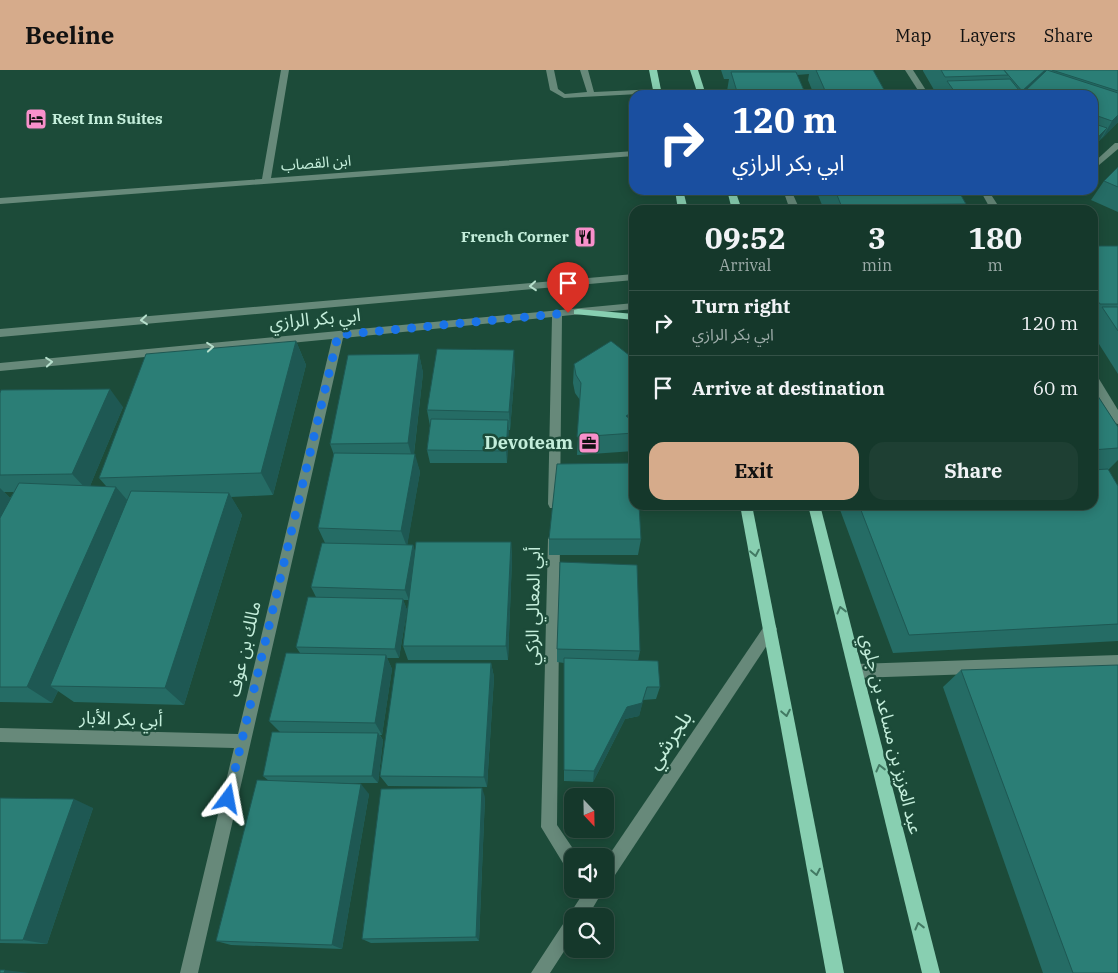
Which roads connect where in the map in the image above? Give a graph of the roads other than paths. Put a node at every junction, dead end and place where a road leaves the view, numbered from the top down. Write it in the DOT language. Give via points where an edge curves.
graph roads {
  1 [pos="285,70"];
  2 [pos="550,70"];
  3 [pos="584,70"];
  4 [pos="653,70"];
  5 [pos="694,70"];
  6 [pos="909,70"];
  7 [pos="657,90"];
  8 [pos="700,90"];
  9 [pos="922,90"];
  10 [pos="629,93"];
  11 [pos="591,94"];
  12 [pos="1118,145"];
  13 [pos="629,153"];
  14 [pos="1098,163"];
  15 [pos="266,181"];
  16 [pos="0,201"];
  17 [pos="629,277"];
  18 [pos="629,307"];
  19 [pos="578,312"];
  20 [pos="557,314"];
  21 [pos="629,317"];
  22 [pos="0,333"];
  23 [pos="338,335"];
  24 [pos="0,367"];
  25 [pos="1098,384"];
  26 [pos="1113,403"];
  27 [pos="1118,420"];
  28 [pos="747,510"];
  29 [pos="815,510"];
  30 [pos="770,629"];
  31 [pos="1118,662"];
  32 [pos="856,671"];
  33 [pos="0,734"];
  34 [pos="242,741"];
  35 [pos="564,850"];
  36 [pos="614,863"];
  37 [pos="564,936"];
  38 [pos="189,973"];
  39 [pos="540,973"];
  40 [pos="835,973"];
  41 [pos="931,973"];
  1 -- 15 [label="street"];
  2 -- 11 [label="street" via="554,90 559,94"];
  3 -- 11 [label="street"];
  4 -- 7 [label="main road"];
  5 -- 8 [label="main road"];
  6 -- 9 [label="street"];
  10 -- 11 [label="street"];
  12 -- 14 [label="street"];
  13 -- 15 [label="street, ابن القصاب"];
  15 -- 16 [label="street, ابن القصاب"];
  17 -- 22 [label="street, ابي بكر الرازي, one-way"];
  18 -- 19 [label="street, ابي بكر الرازي"];
  19 -- 20 [label="street, ابي بكر الرازي"];
  19 -- 21 [label="main road"];
  20 -- 23 [label="street, ابي بكر الرازي"];
  20 -- 35 [label="street, أبي المعالي الزكي" via="549,827"];
  24 -- 23 [label="street, ابي بكر الرازي, one-way"];
  23 -- 34 [label="street, مالك بن عوف"];
  25 -- 26 [label="street"];
  26 -- 27 [label="street"];
  28 -- 30 [label="main road, one-way"];
  32 -- 29 [label="main road, عبد العزيز بن مساعد بن جلوي, one-way"];
  30 -- 36 [label="street, بلجرشي"];
  30 -- 40 [label="main road, one-way"];
  31 -- 32 [label="street"];
  41 -- 32 [label="main road, عبد العزيز بن مساعد بن جلوي, one-way"];
  33 -- 34 [label="street, أبي بكر الأبار"];
  34 -- 38 [label="street, مالك بن عوف"];
  37 -- 39 [label="street"];
}
